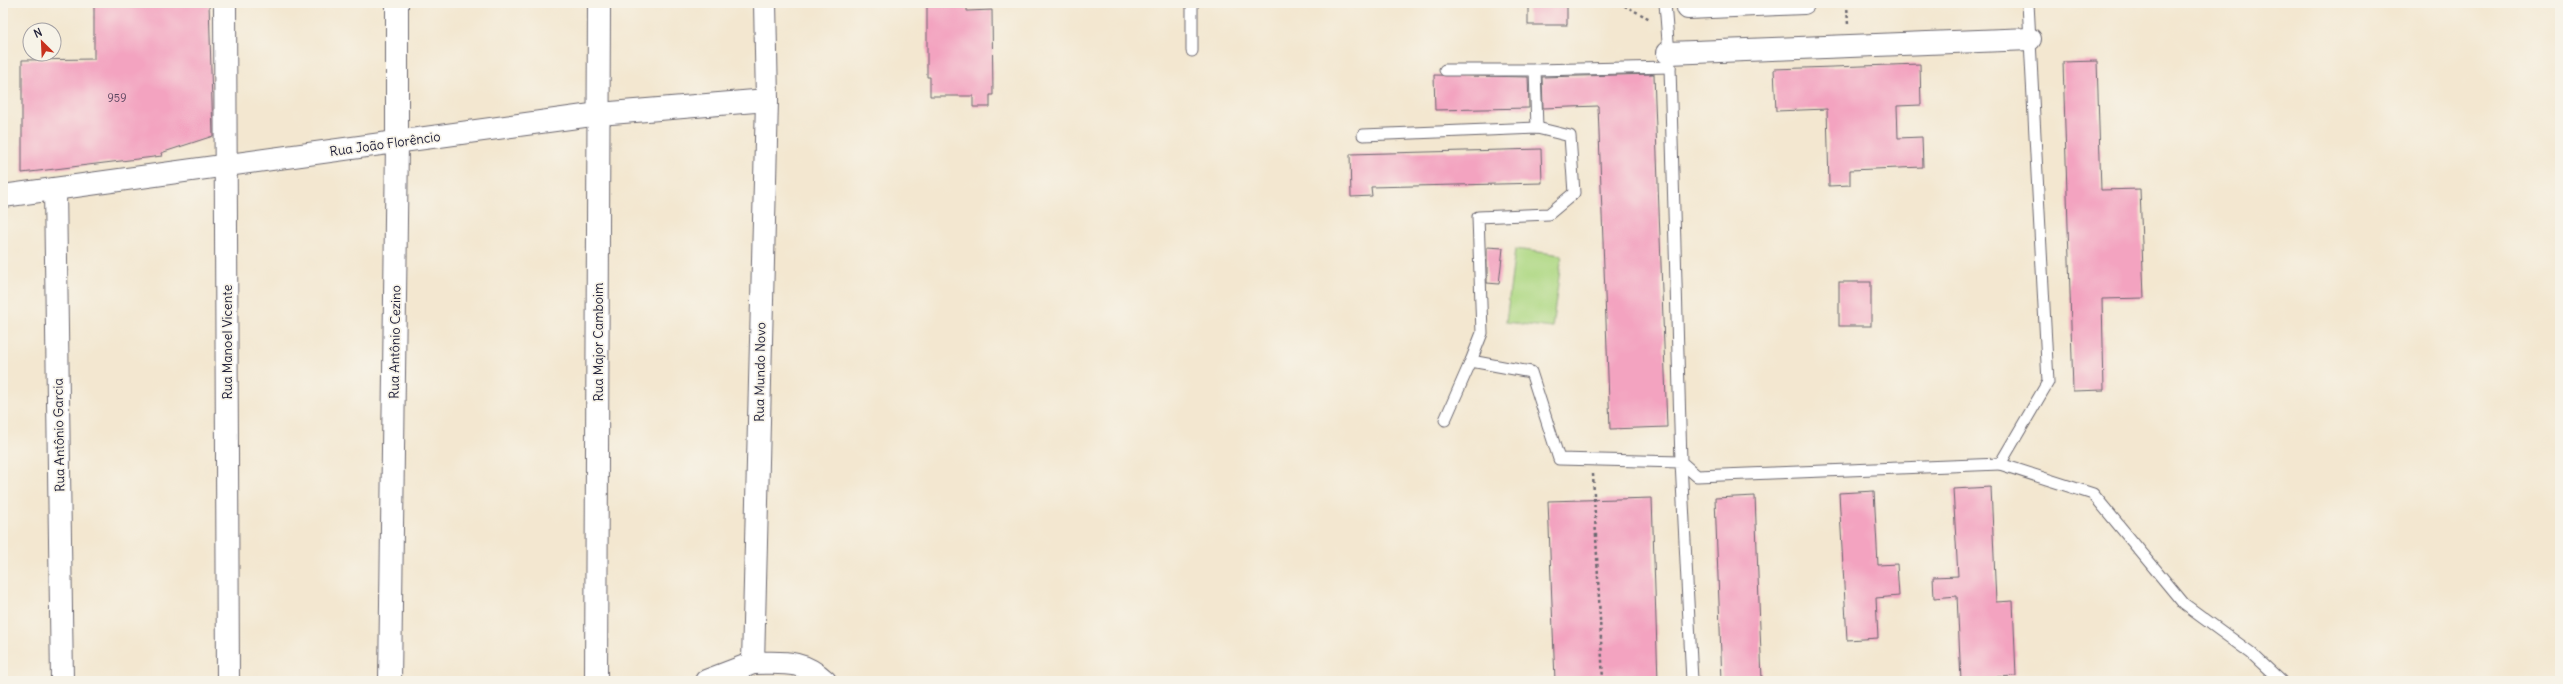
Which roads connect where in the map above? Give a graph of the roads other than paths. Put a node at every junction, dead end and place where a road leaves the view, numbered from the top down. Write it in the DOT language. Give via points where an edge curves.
graph roads {
  1 [pos="225,3"];
  2 [pos="397,3"];
  3 [pos="600,3"];
  4 [pos="765,3"];
  5 [pos="1192,3"];
  6 [pos="1666,3"];
  7 [pos="1688,3"];
  8 [pos="1804,3"];
  9 [pos="2028,3"];
  10 [pos="2030,39"];
  11 [pos="1192,51"];
  12 [pos="1669,60"];
  13 [pos="1445,70"];
  14 [pos="1535,70"];
  15 [pos="767,100"];
  16 [pos="599,114"];
  17 [pos="1538,128"];
  18 [pos="1363,135"];
  19 [pos="397,143"];
  20 [pos="227,165"];
  21 [pos="56,189"];
  22 [pos="3,196"];
  23 [pos="1471,361"];
  24 [pos="1445,420"];
  25 [pos="1681,462"];
  26 [pos="2000,464"];
  27 [pos="753,663"];
  28 [pos="62,681"];
  29 [pos="228,681"];
  30 [pos="390,681"];
  31 [pos="596,681"];
  32 [pos="706,681"];
  33 [pos="825,681"];
  34 [pos="1692,681"];
  35 [pos="2281,681"];
  1 -- 20 [label="street, Rua Manoel Vicente"];
  2 -- 19 [label="street, Rua Antônio Cezino"];
  3 -- 16 [label="street, Rua Major Camboim"];
  4 -- 15 [label="street, Rua Mundo Novo"];
  5 -- 11 [label="lane"];
  6 -- 12 [label="lane"];
  7 -- 8 [label="street" via="1688,8"];
  9 -- 10 [label="lane"];
  10 -- 12 [label="street"];
  10 -- 26 [label="lane" via="2048,382"];
  12 -- 14 [label="lane"];
  12 -- 25 [label="lane"];
  13 -- 14 [label="lane"];
  14 -- 17 [label="lane"];
  15 -- 16 [label="street, Rua João Florêncio"];
  15 -- 27 [label="street, Rua Mundo Novo"];
  16 -- 19 [label="street, Rua João Florêncio"];
  16 -- 31 [label="street, Rua Major Camboim"];
  17 -- 18 [label="lane"];
  17 -- 23 [label="lane" via="1570,136 1574,193 1549,214 1478,217 1482,333"];
  19 -- 20 [label="street, Rua João Florêncio"];
  19 -- 30 [label="street, Rua Antônio Cezino"];
  20 -- 21 [label="street, Rua João Florêncio"];
  20 -- 29 [label="street, Rua Manoel Vicente"];
  21 -- 22 [label="street, Rua João Florêncio"];
  21 -- 28 [label="street, Rua Antônio Garcia"];
  23 -- 24 [label="lane"];
  23 -- 25 [label="lane" via="1531,372 1559,459"];
  25 -- 26 [label="lane" via="1697,476"];
  25 -- 34 [label="lane"];
  26 -- 35 [label="lane" via="2093,494 2184,604 2250,653"];
  27 -- 32 [label="street"];
  27 -- 33 [label="street" via="796,664 808,667"];
}
